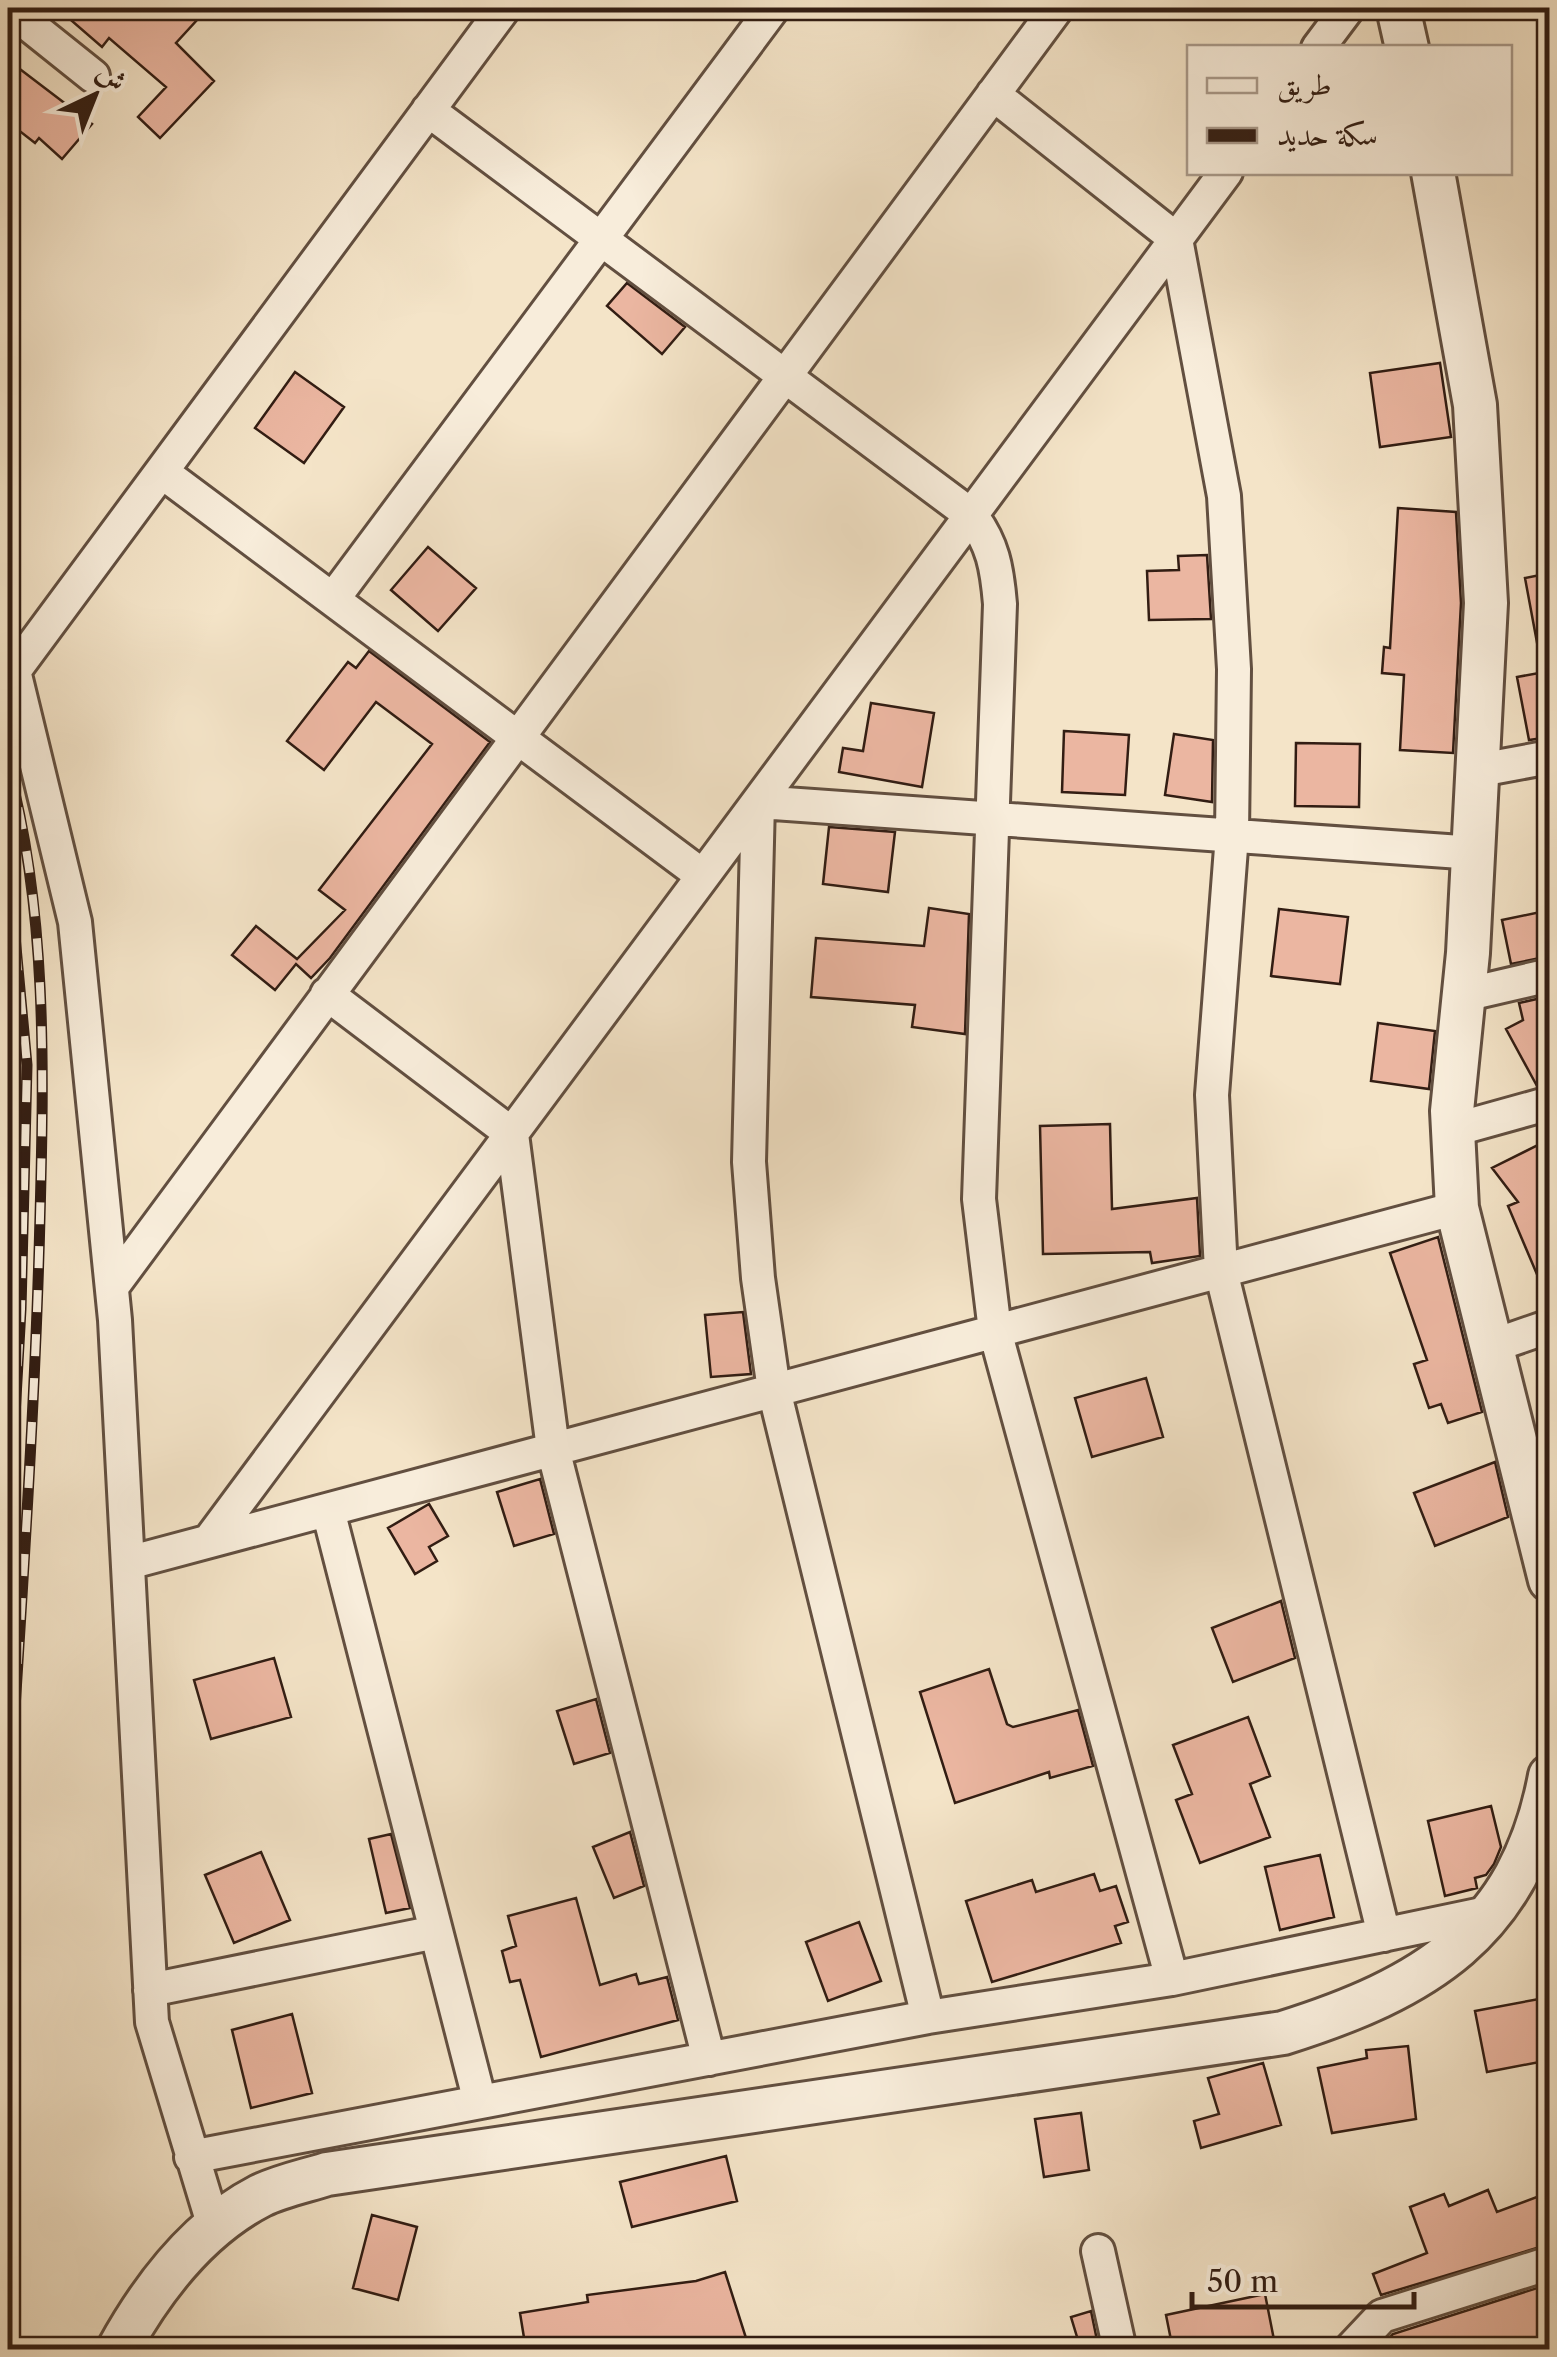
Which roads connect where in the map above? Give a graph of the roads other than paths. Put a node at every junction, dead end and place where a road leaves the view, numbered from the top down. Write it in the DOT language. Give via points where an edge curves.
graph roads {
  1 [pos="8,8"];
  2 [pos="504,8"];
  3 [pos="772,8"];
  4 [pos="1057,8"];
  5 [pos="1348,8"];
  6 [pos="1398,8"];
  7 [pos="1320,45"];
  8 [pos="1405,45"];
  9 [pos="93,76"];
  10 [pos="992,94"];
  11 [pos="428,110"];
  12 [pos="1224,175"];
  13 [pos="1434,175"];
  14 [pos="599,237"];
  15 [pos="1176,239"];
  16 [pos="783,374"];
  17 [pos="162,472"];
  18 [pos="971,515"];
  19 [pos="333,599"];
  20 [pos="11,658"];
  21 [pos="517,736"];
  22 [pos="1550,757"];
  23 [pos="1480,770"];
  24 [pos="758,802"];
  25 [pos="992,818"];
  26 [pos="1232,835"];
  27 [pos="1475,853"];
  28 [pos="703,876"];
  29 [pos="1550,975"];
  30 [pos="327,994"];
  31 [pos="1464,995"];
  32 [pos="1550,1102"];
  33 [pos="1453,1130"];
  34 [pos="512,1134"];
  35 [pos="1457,1208"];
  36 [pos="1221,1271"];
  37 [pos="112,1287"];
  38 [pos="1550,1326"];
  39 [pos="995,1331"];
  40 [pos="1495,1345"];
  41 [pos="774,1390"];
  42 [pos="553,1450"];
  43 [pos="1538,1476"];
  44 [pos="328,1510"];
  45 [pos="209,1541"];
  46 [pos="128,1563"];
  47 [pos="1550,1580"];
  48 [pos="1550,1776"];
  49 [pos="1492,1912"];
  50 [pos="436,1932"];
  51 [pos="1384,1934"];
  52 [pos="1172,1980"];
  53 [pos="150,1990"];
  54 [pos="928,2017"];
  55 [pos="708,2058"];
  56 [pos="480,2102"];
  57 [pos="191,2157"];
  58 [pos="215,2230"];
  59 [pos="1098,2251"];
  60 [pos="1550,2263"];
  61 [pos="118,2350"];
  62 [pos="1120,2350"];
  63 [pos="1350,2350"];
  1 -- 9 [label="street"];
  2 -- 11 [label="street"];
  3 -- 14 [label="street"];
  4 -- 10 [label="street"];
  5 -- 7 [label="street"];
  6 -- 8 [label="street"];
  10 -- 15 [label="street"];
  10 -- 16 [label="street"];
  11 -- 14 [label="street"];
  11 -- 17 [label="street"];
  12 -- 15 [label="street"];
  13 -- 23 [label="street" via="1476,405 1486,603"];
  14 -- 16 [label="street"];
  14 -- 19 [label="street"];
  15 -- 18 [label="street"];
  15 -- 26 [label="street" via="1224,496 1234,669"];
  16 -- 18 [label="street"];
  16 -- 21 [label="street"];
  17 -- 19 [label="street"];
  17 -- 20 [label="street"];
  18 -- 24 [label="street"];
  18 -- 25 [label="street" via="993,552 1000,604"];
  19 -- 21 [label="street"];
  20 -- 37 [label="street" via="75,922"];
  21 -- 28 [label="street"];
  21 -- 30 [label="street"];
  22 -- 23 [label="street"];
  23 -- 27 [label="street"];
  24 -- 25 [label="street"];
  24 -- 28 [label="street"];
  24 -- 41 [label="street" via="749,1162"];
  25 -- 26 [label="street"];
  25 -- 39 [label="street" via="979,1199"];
  26 -- 27 [label="street"];
  26 -- 36 [label="street" via="1212,1095"];
  27 -- 31 [label="street"];
  28 -- 34 [label="street"];
  29 -- 31 [label="street"];
  30 -- 34 [label="street"];
  30 -- 37 [label="street"];
  31 -- 33 [label="street"];
  32 -- 33 [label="street"];
  33 -- 35 [label="street"];
  34 -- 42 [label="street"];
  34 -- 45 [label="street"];
  35 -- 36 [label="street"];
  35 -- 40 [label="street"];
  36 -- 39 [label="street"];
  36 -- 51 [label="street"];
  37 -- 46 [label="street"];
  38 -- 40 [label="street"];
  39 -- 41 [label="street"];
  39 -- 52 [label="street"];
  40 -- 43 [label="street"];
  41 -- 42 [label="street"];
  41 -- 54 [label="street"];
  42 -- 44 [label="street"];
  42 -- 55 [label="street"];
  43 -- 47 [label="street"];
  44 -- 45 [label="street"];
  44 -- 50 [label="street"];
  45 -- 46 [label="street"];
  46 -- 53 [label="street"];
  48 -- 49 [label="street" via="1529,1854"];
  49 -- 51 [label="street"];
  49 -- 58 [label="street" via="1399,1990 1283,2034 326,2174 260,2196"];
  50 -- 53 [label="street"];
  50 -- 56 [label="street"];
  51 -- 52 [label="street"];
  52 -- 54 [label="street"];
  53 -- 57 [label="street" via="152,2022"];
  54 -- 55 [label="street"];
  55 -- 56 [label="street"];
  56 -- 57 [label="street"];
  57 -- 58 [label="street"];
  58 -- 61 [label="street" via="191,2248 142,2307"];
  59 -- 62 [label="street"];
  60 -- 63 [label="street" via="1382,2316"];
}
